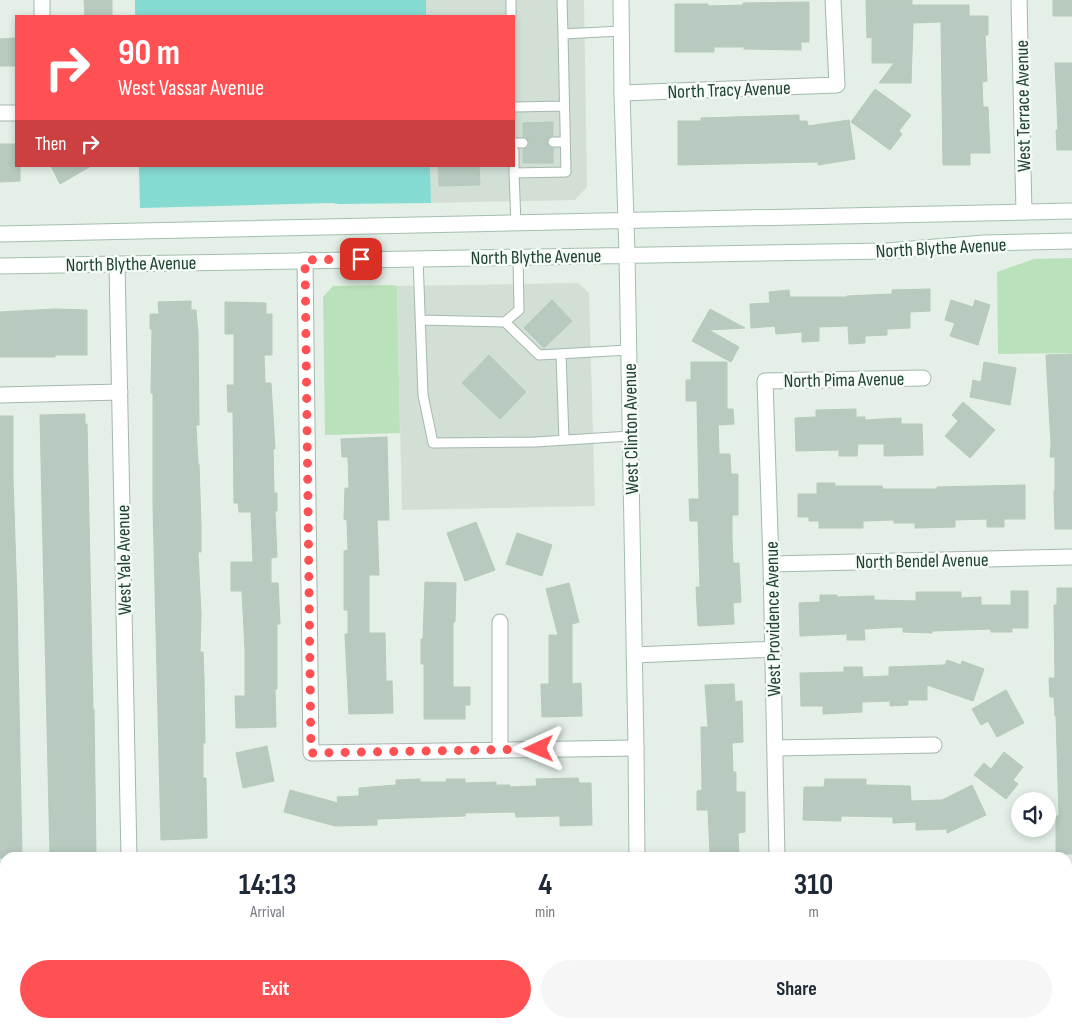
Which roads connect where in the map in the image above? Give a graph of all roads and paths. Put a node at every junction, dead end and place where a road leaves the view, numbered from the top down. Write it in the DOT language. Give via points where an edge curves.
graph roads {
  1 [pos="42,0"];
  2 [pos="511,0"];
  3 [pos="562,0"];
  4 [pos="621,0"];
  5 [pos="833,0"];
  6 [pos="1019,0"];
  7 [pos="42,15"];
  8 [pos="511,15"];
  9 [pos="621,31"];
  10 [pos="563,34"];
  11 [pos="622,93"];
  12 [pos="564,106"];
  13 [pos="515,107"];
  14 [pos="0,113"];
  15 [pos="15,113"];
  16 [pos="553,142"];
  17 [pos="565,142"];
  18 [pos="514,167"];
  19 [pos="514,173"];
  20 [pos="1072,211"];
  21 [pos="1024,212"];
  22 [pos="626,222"];
  23 [pos="516,224"];
  24 [pos="0,234"];
  25 [pos="1072,241"];
  26 [pos="627,255"];
  27 [pos="518,256"];
  28 [pos="418,258"];
  29 [pos="305,260"];
  30 [pos="117,264"];
  31 [pos="0,266"];
  32 [pos="420,320"];
  33 [pos="504,322"];
  34 [pos="629,350"];
  35 [pos="561,354"];
  36 [pos="924,378"];
  37 [pos="764,381"];
  38 [pos="120,392"];
  39 [pos="0,395"];
  40 [pos="630,436"];
  41 [pos="564,440"];
  42 [pos="1072,557"];
  43 [pos="772,564"];
  44 [pos="500,622"];
  45 [pos="774,649"];
  46 [pos="634,655"];
  47 [pos="934,745"];
  48 [pos="636,748"];
  49 [pos="775,748"];
  50 [pos="500,750"];
  51 [pos="129,852"];
  52 [pos="637,852"];
  53 [pos="777,852"];
  1 -- 7 [label="street"];
  2 -- 8 [label="lane"];
  3 -- 10 [label="lane"];
  4 -- 9 [label="street, West Clinton Avenue"];
  5 -- 11 [label="street, North Tracy Avenue" via="837,85"];
  6 -- 21 [label="street, West Terrace Avenue"];
  9 -- 10 [label="lane"];
  9 -- 11 [label="street, West Clinton Avenue"];
  10 -- 12 [label="lane"];
  11 -- 22 [label="street, West Clinton Avenue"];
  12 -- 13 [label="lane"];
  12 -- 17 [label="lane"];
  14 -- 15 [label="street"];
  16 -- 17 [label="lane"];
  17 -- 19 [label="lane" via="566,172"];
  18 -- 19 [label="lane"];
  19 -- 23 [label="lane"];
  20 -- 21 [label="street, North Blythe Avenue"];
  21 -- 22 [label="street, North Blythe Avenue"];
  22 -- 23 [label="street, North Blythe Avenue"];
  22 -- 26 [label="street, West Clinton Avenue"];
  23 -- 24 [label="street, North Blythe Avenue"];
  25 -- 26 [label="street, North Blythe Avenue" via="984,243 887,251"];
  26 -- 27 [label="street, North Blythe Avenue"];
  26 -- 34 [label="street, West Clinton Avenue"];
  27 -- 28 [label="street, North Blythe Avenue"];
  27 -- 33 [label="lane" via="519,310"];
  28 -- 29 [label="street, North Blythe Avenue"];
  28 -- 32 [label="lane"];
  29 -- 30 [label="street, North Blythe Avenue"];
  29 -- 50 [label="street" via="311,753"];
  30 -- 31 [label="street, North Blythe Avenue"];
  30 -- 38 [label="street, West Yale Avenue"];
  32 -- 33 [label="lane"];
  32 -- 41 [label="lane" via="423,394 433,443"];
  33 -- 35 [label="lane" via="539,354"];
  34 -- 35 [label="lane"];
  34 -- 40 [label="street, West Clinton Avenue"];
  35 -- 41 [label="lane"];
  36 -- 37 [label="street, North Pima Avenue"];
  37 -- 43 [label="street, West Providence Avenue"];
  38 -- 39 [label="street"];
  38 -- 51 [label="street, West Yale Avenue"];
  40 -- 41 [label="lane"];
  40 -- 46 [label="street, West Clinton Avenue"];
  42 -- 43 [label="street, North Bendel Avenue"];
  43 -- 45 [label="street, West Providence Avenue"];
  44 -- 50 [label="street"];
  45 -- 46 [label="street"];
  45 -- 49 [label="street, West Providence Avenue"];
  46 -- 48 [label="street, West Clinton Avenue"];
  47 -- 49 [label="street"];
  48 -- 50 [label="street"];
  48 -- 52 [label="street, West Clinton Avenue"];
  49 -- 53 [label="street, West Providence Avenue"];
}
